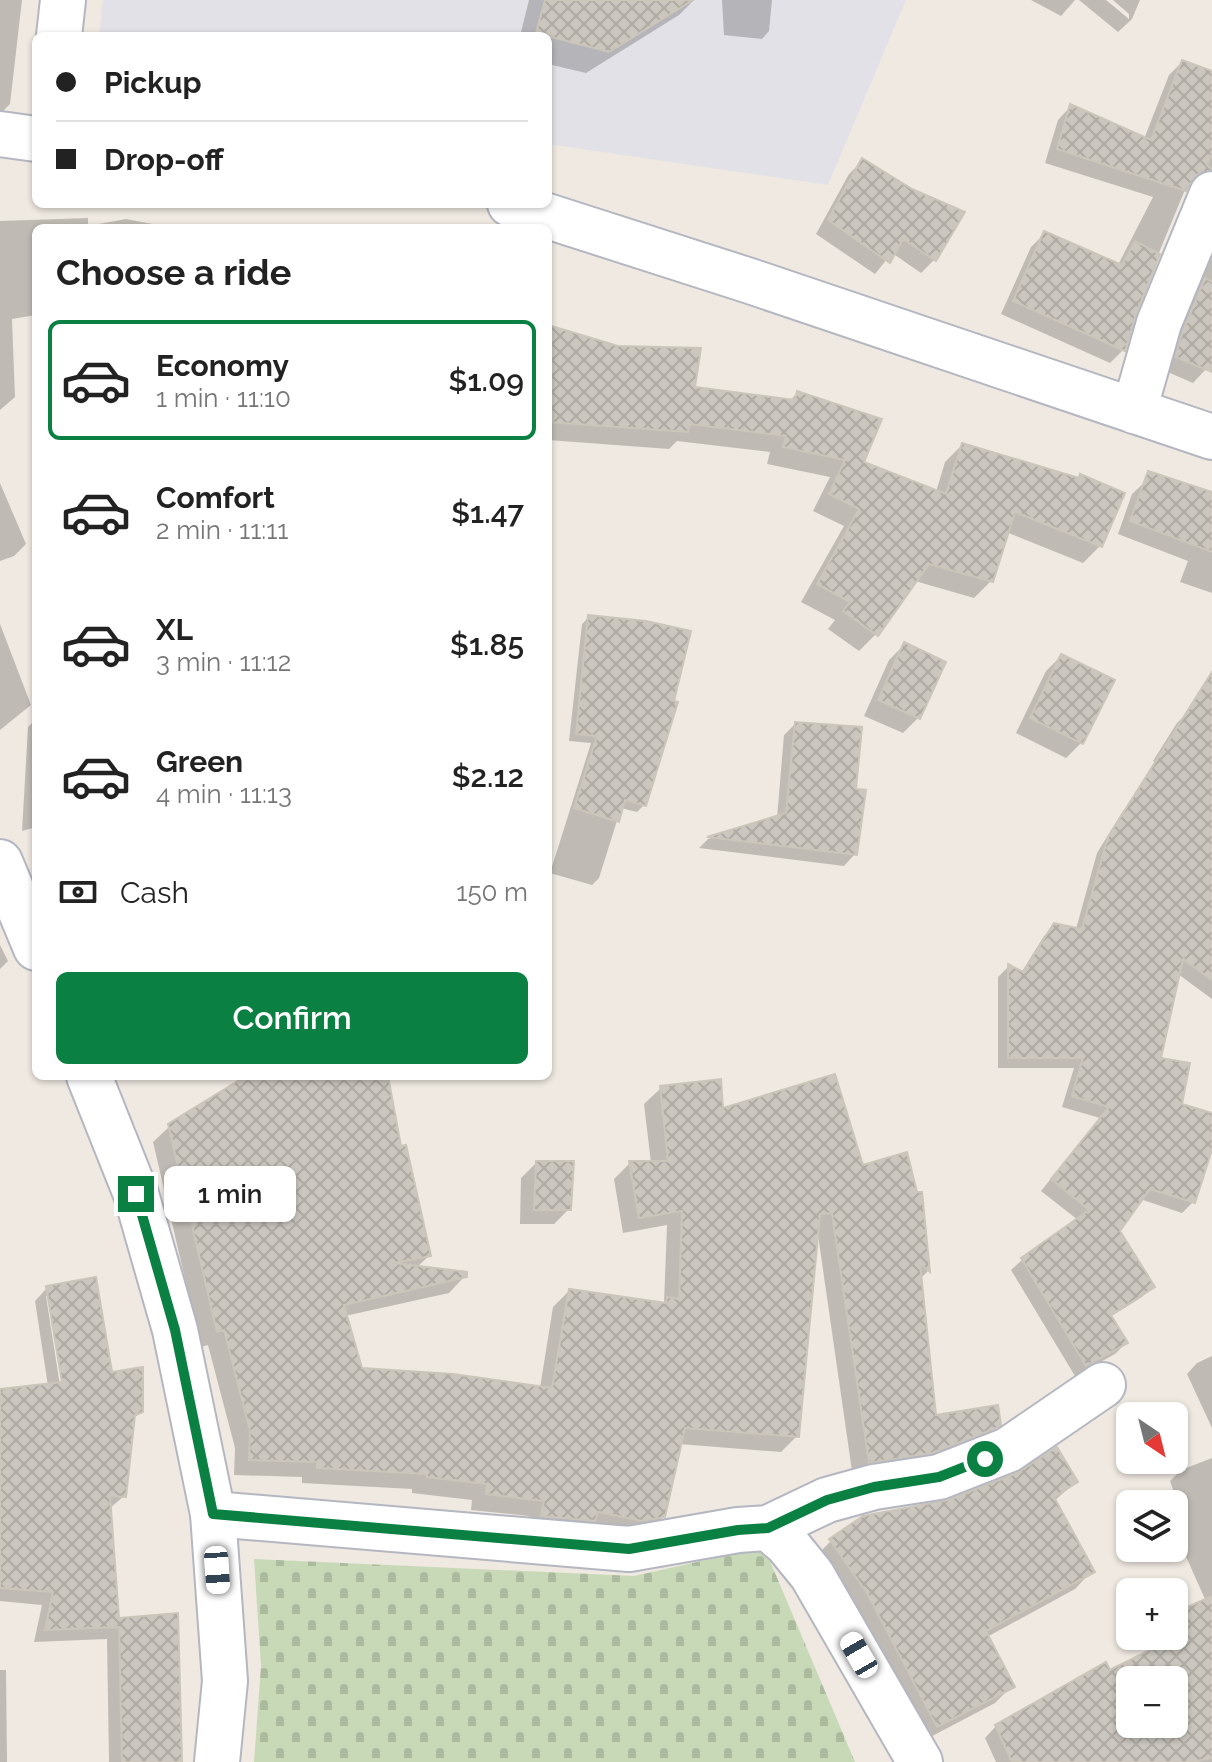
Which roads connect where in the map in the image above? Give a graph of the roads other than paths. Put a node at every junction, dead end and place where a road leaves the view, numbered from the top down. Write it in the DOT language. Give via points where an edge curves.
graph roads {
  1 [pos="63,0"];
  2 [pos="59,32"];
  3 [pos="0,134"];
  4 [pos="32,138"];
  5 [pos="1212,194"];
  6 [pos="522,208"];
  7 [pos="1134,411"];
  8 [pos="1212,437"];
  9 [pos="0,862"];
  10 [pos="32,938"];
  11 [pos="91,1080"];
  12 [pos="1103,1385"];
  13 [pos="213,1514"];
  14 [pos="768,1528"];
  15 [pos="217,1762"];
  16 [pos="920,1762"];
  1 -- 2 [label="street"];
  3 -- 4 [label="street"];
  5 -- 7 [label="street" via="1159,323"];
  6 -- 7 [label="street"];
  7 -- 8 [label="street"];
  9 -- 10 [label="street"];
  11 -- 13 [label="street" via="136,1194 171,1315"];
  12 -- 14 [label="street" via="1008,1450 939,1477 827,1500"];
  13 -- 14 [label="street" via="629,1549"];
  13 -- 15 [label="street" via="225,1681"];
  14 -- 16 [label="street" via="812,1575"];
}
